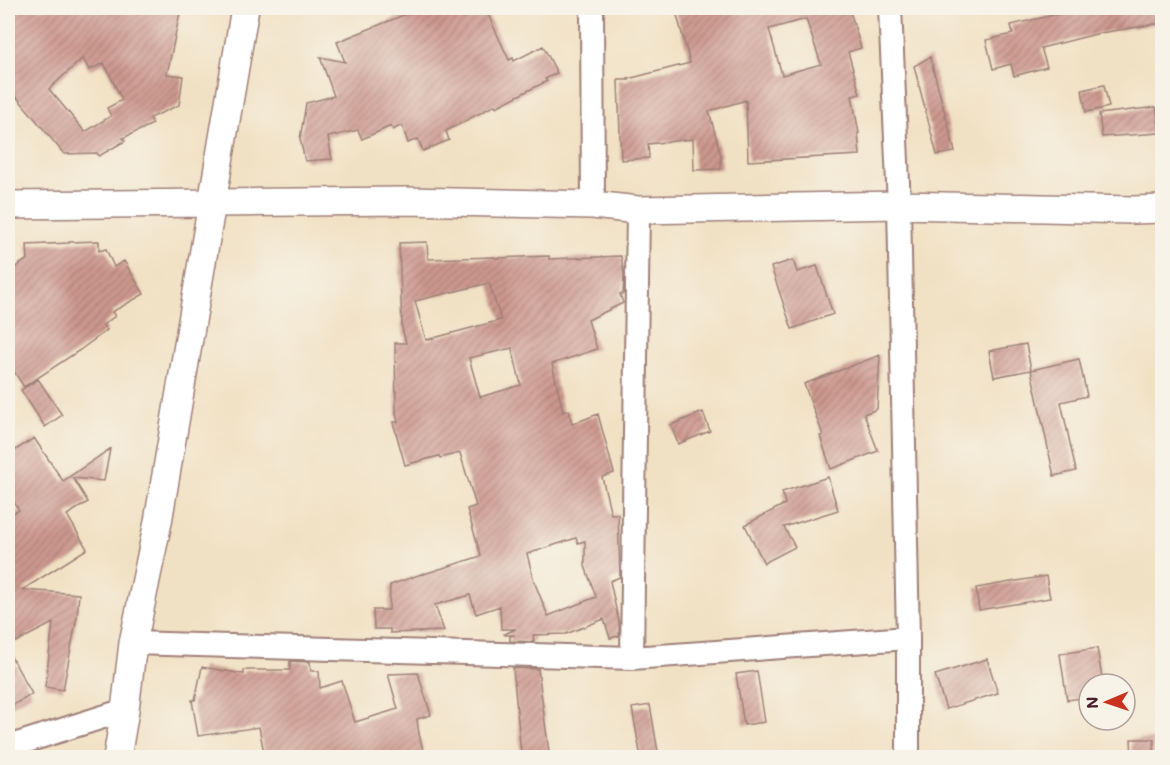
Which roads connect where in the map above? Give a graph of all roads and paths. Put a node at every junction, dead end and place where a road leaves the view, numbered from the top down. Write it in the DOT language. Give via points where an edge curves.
graph roads {
  1 [pos="245,8"];
  2 [pos="592,8"];
  3 [pos="890,8"];
  4 [pos="212,203"];
  5 [pos="8,205"];
  6 [pos="593,205"];
  7 [pos="900,205"];
  8 [pos="1162,209"];
  9 [pos="638,210"];
  10 [pos="908,638"];
  11 [pos="133,643"];
  12 [pos="632,658"];
  13 [pos="125,710"];
  14 [pos="8,747"];
  15 [pos="117,758"];
  16 [pos="908,758"];
  1 -- 4 [label="street"];
  2 -- 6 [label="street"];
  3 -- 7 [label="street"];
  4 -- 5 [label="street"];
  4 -- 6 [label="street" via="406,201"];
  4 -- 11 [label="street" via="158,522"];
  6 -- 9 [label="street"];
  7 -- 8 [label="street"];
  7 -- 9 [label="street"];
  7 -- 10 [label="street"];
  9 -- 12 [label="street"];
  10 -- 12 [label="street"];
  10 -- 16 [label="street"];
  11 -- 12 [label="street"];
  11 -- 13 [label="street"];
  13 -- 14 [label="street"];
  13 -- 15 [label="street"];
}
